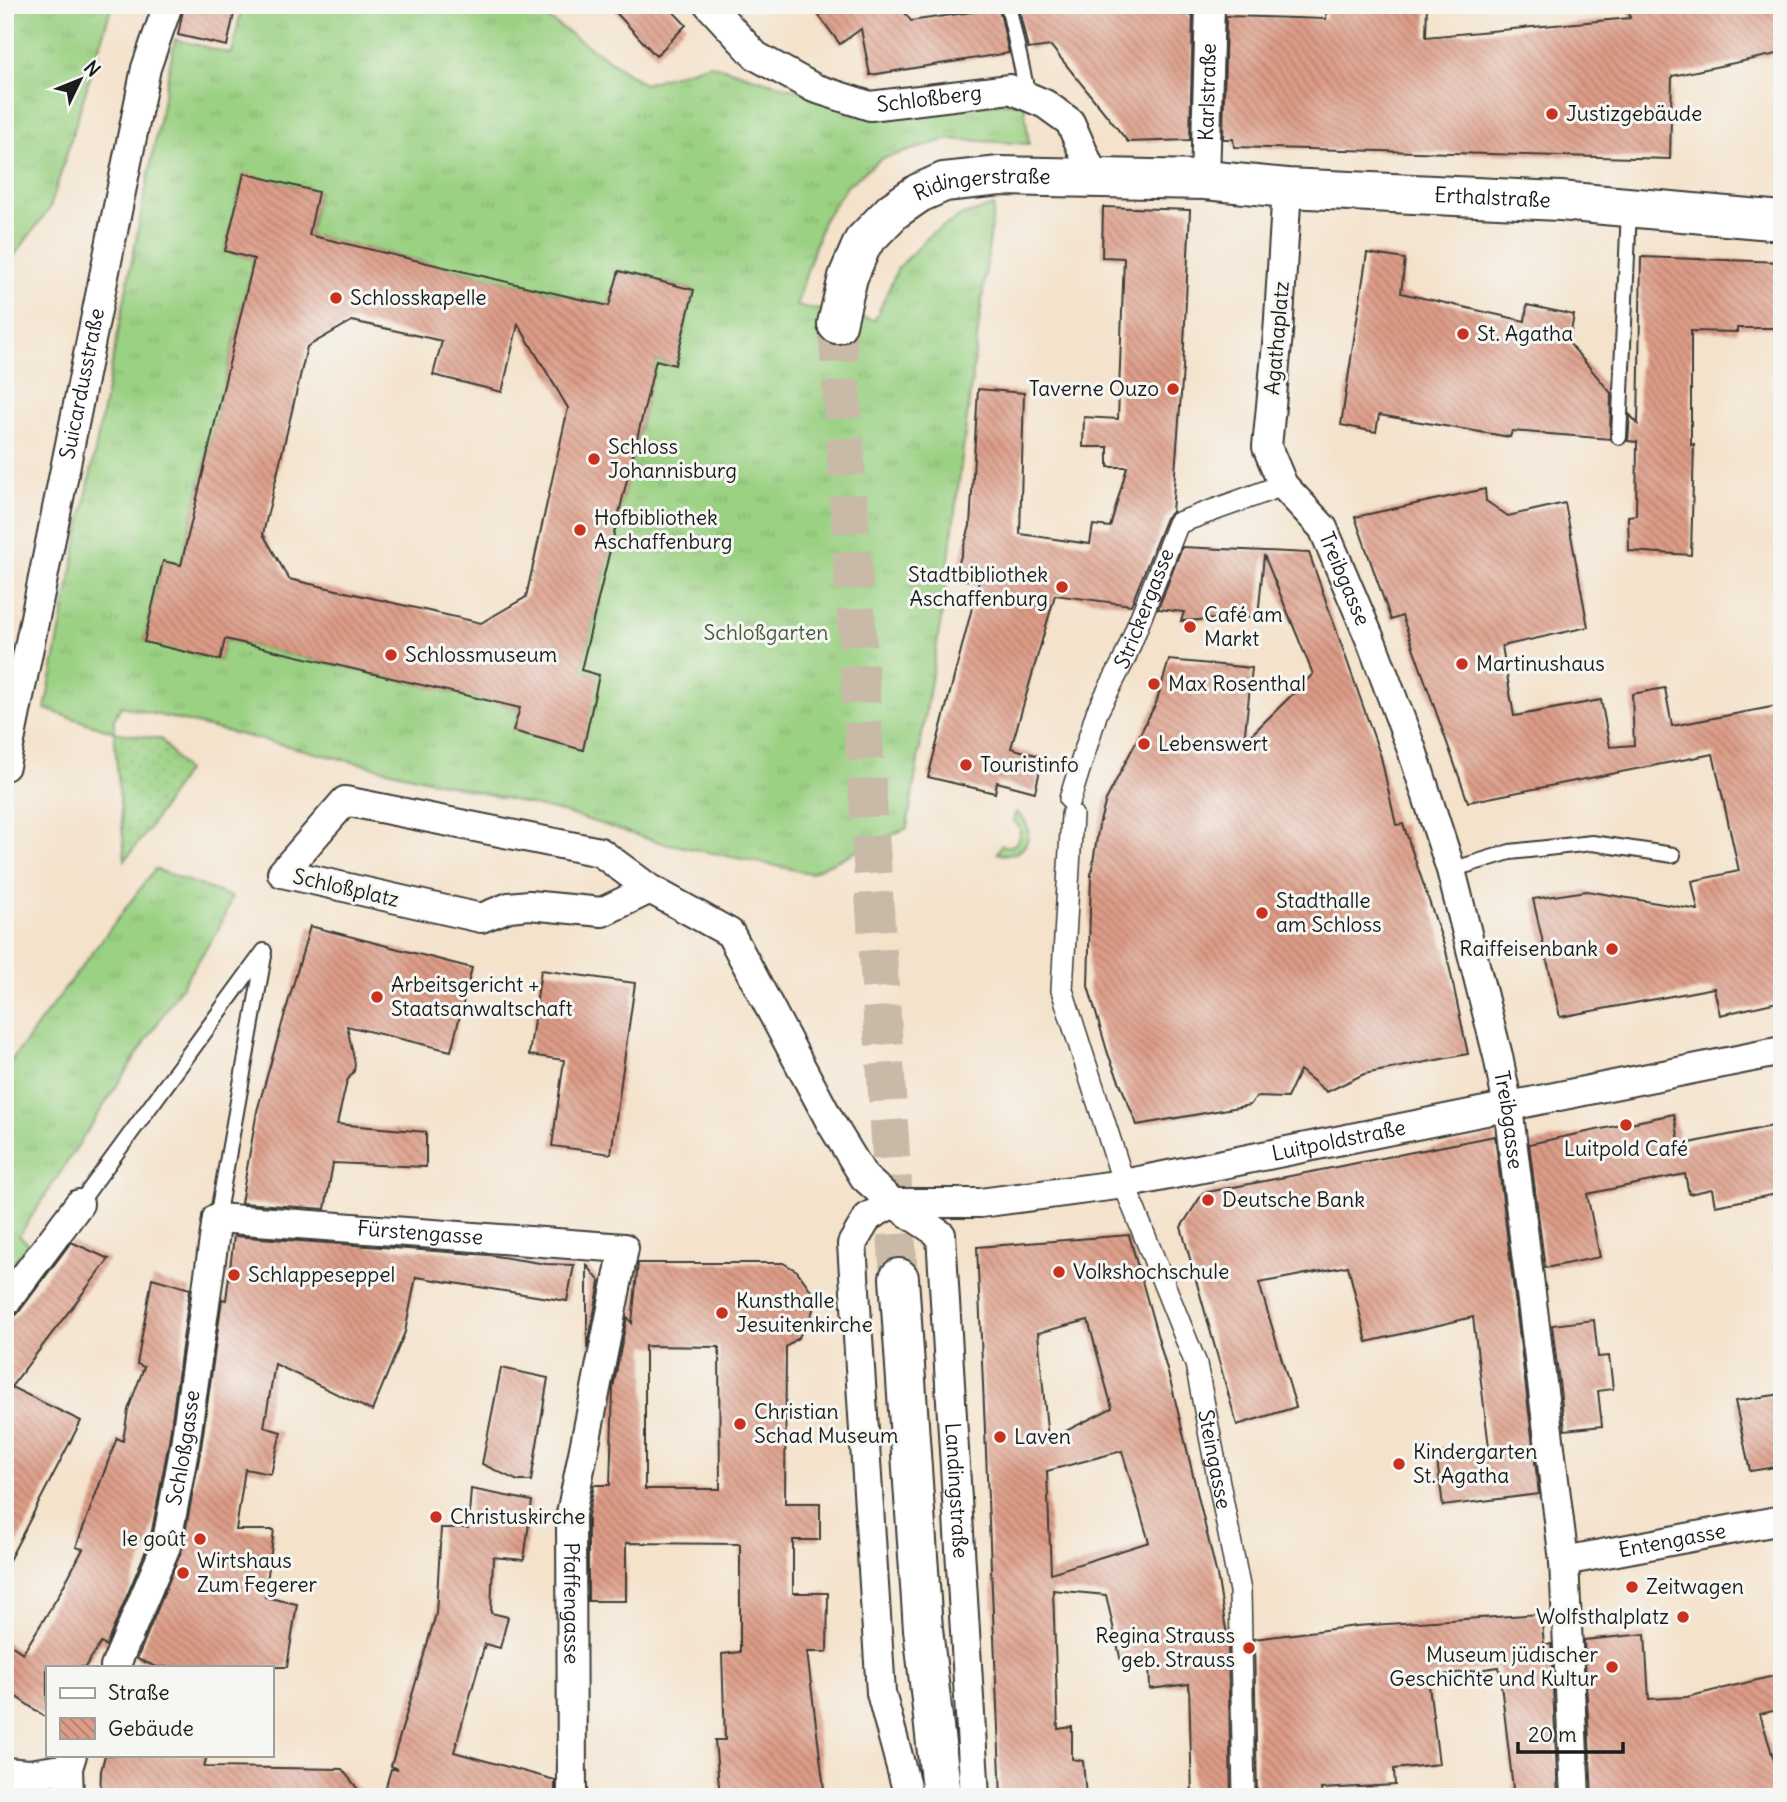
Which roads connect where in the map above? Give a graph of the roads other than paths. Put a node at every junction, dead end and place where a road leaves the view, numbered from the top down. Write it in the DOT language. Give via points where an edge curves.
graph roads {
  1 [pos="168,5"];
  2 [pos="709,5"];
  3 [pos="1008,5"];
  4 [pos="1210,5"];
  5 [pos="1028,96"];
  6 [pos="1095,179"];
  7 [pos="1205,180"];
  8 [pos="1287,188"];
  9 [pos="1629,208"];
  10 [pos="1782,221"];
  11 [pos="837,324"];
  12 [pos="1619,437"];
  13 [pos="1283,485"];
  14 [pos="5,766"];
  15 [pos="1673,855"];
  16 [pos="1451,870"];
  17 [pos="650,889"];
  18 [pos="1782,1051"];
  19 [pos="1508,1107"];
  20 [pos="1108,1137"];
  21 [pos="1124,1184"];
  22 [pos="893,1203"];
  23 [pos="980,1203"];
  24 [pos="79,1204"];
  25 [pos="218,1218"];
  26 [pos="941,1234"];
  27 [pos="624,1248"];
  28 [pos="899,1278"];
  29 [pos="5,1303"];
  30 [pos="1782,1520"];
  31 [pos="1564,1561"];
  32 [pos="115,1666"];
  33 [pos="70,1761"];
  34 [pos="5,1772"];
  35 [pos="69,1797"];
  36 [pos="572,1797"];
  37 [pos="909,1797"];
  38 [pos="942,1797"];
  39 [pos="975,1797"];
  40 [pos="1244,1797"];
  41 [pos="1575,1797"];
  1 -- 14 [label="street, Suicardusstraße" via="146,68"];
  2 -- 5 [label="street, Schloßberg" via="756,56 814,88 870,106 1010,89"];
  3 -- 5 [label="lane"];
  4 -- 7 [label="street, Karlstraße"];
  5 -- 6 [label="street, Schloßberg" via="1070,122"];
  6 -- 7 [label="main road, Ridingerstraße"];
  6 -- 11 [label="main road, Ridingerstraße" via="1000,176 944,182 919,193 893,211 863,243 848,277"];
  7 -- 8 [label="main road, Erthalstraße"];
  8 -- 9 [label="main road, Erthalstraße"];
  8 -- 13 [label="street, Agathaplatz" via="1267,447"];
  9 -- 10 [label="main road, Erthalstraße"];
  9 -- 12 [label="lane"];
  13 -- 16 [label="street, Treibgasse" via="1323,528 1412,750"];
  13 -- 20 [label="street, Strickergasse" via="1178,523 1124,660 1097,712 1071,807 1062,990"];
  15 -- 16 [label="lane" via="1592,843 1510,852"];
  16 -- 19 [label="street, Treibgasse"];
  17 -- 17 [label="street, Schloßplatz" via="600,852 345,801 282,873 481,918 529,905 602,912"];
  17 -- 22 [label="street, Schloßplatz" via="730,933 831,1124 864,1177"];
  18 -- 19 [label="street, Luitpoldstraße"];
  19 -- 21 [label="street, Luitpoldstraße"];
  19 -- 31 [label="street, Treibgasse"];
  20 -- 21 [label="street, Steingasse"];
  21 -- 23 [label="street, Luitpoldstraße"];
  21 -- 40 [label="street, Steingasse" via="1196,1364 1240,1591"];
  22 -- 23 [label="street, Luitpoldstraße"];
  22 -- 26 [label="street"];
  22 -- 37 [label="street" via="868,1217 852,1244 881,1693"];
  23 -- 26 [label="street"];
  24 -- 25 [label="lane" via="264,951"];
  24 -- 29 [label="street"];
  25 -- 27 [label="street, Fürstengasse"];
  25 -- 32 [label="street, Schloßgasse" via="186,1445 166,1546"];
  26 -- 39 [label="street, Landingstraße"];
  27 -- 36 [label="street, Pfaffengasse" via="571,1514"];
  28 -- 38 [label="main road, Landingstraße" via="923,1629"];
  30 -- 31 [label="street, Entengasse"];
  31 -- 41 [label="street, Treibgasse"];
  33 -- 34 [label="street" via="29,1774"];
  33 -- 35 [label="street"];
}
